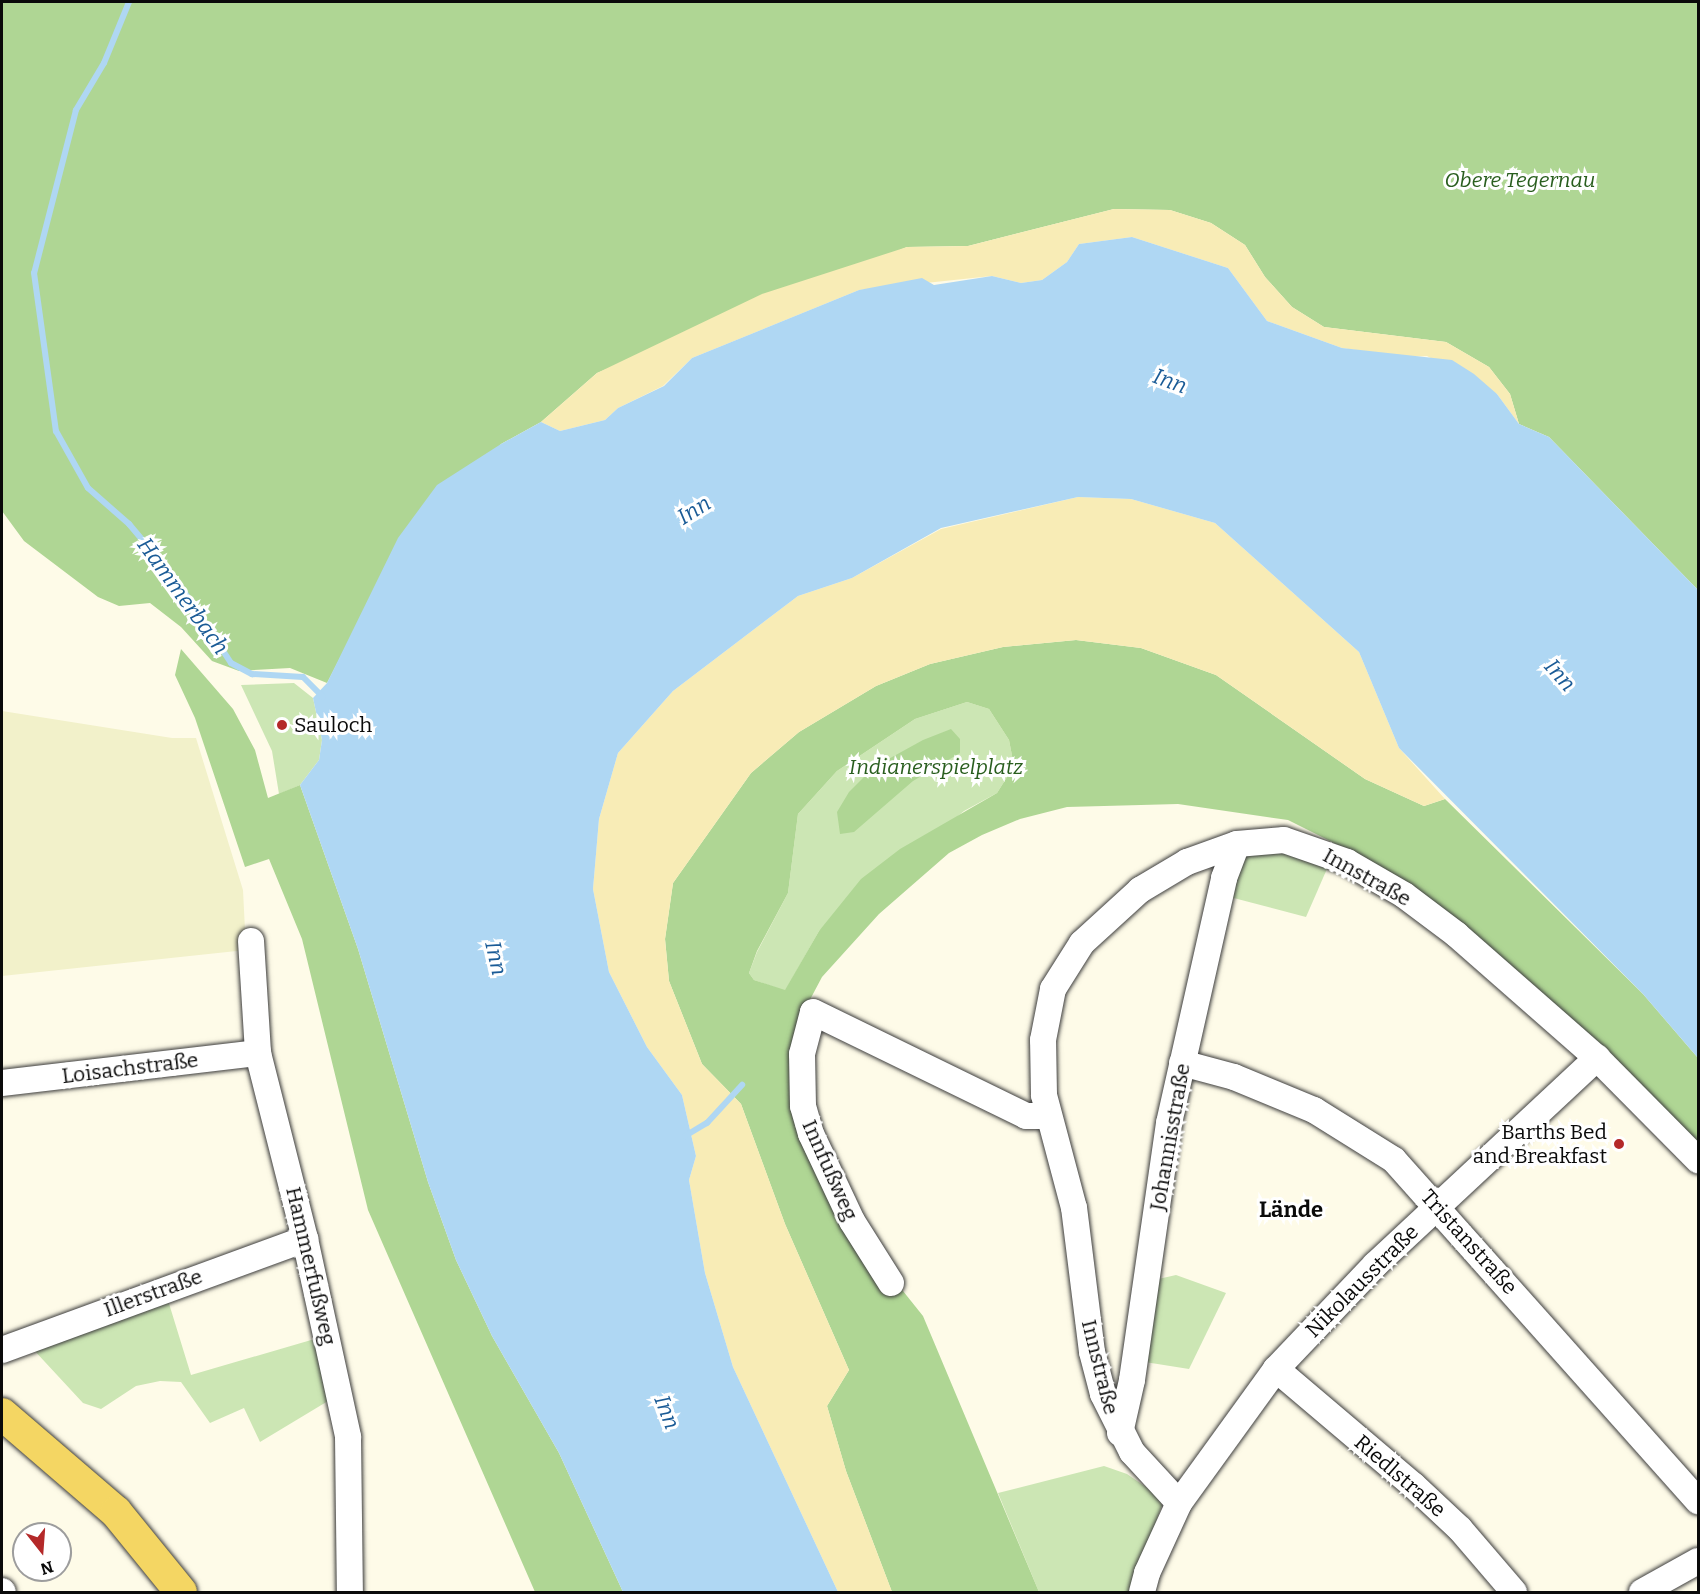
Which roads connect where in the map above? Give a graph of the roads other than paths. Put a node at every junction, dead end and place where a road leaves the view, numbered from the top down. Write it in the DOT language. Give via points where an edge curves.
graph roads {
  1 [pos="1237,844"];
  2 [pos="250,941"];
  3 [pos="258,1053"];
  4 [pos="1597,1058"];
  5 [pos="1182,1063"];
  6 [pos="2,1083"];
  7 [pos="1047,1116"];
  8 [pos="1698,1160"];
  9 [pos="1436,1207"];
  10 [pos="305,1239"];
  11 [pos="891,1283"];
  12 [pos="2,1350"];
  13 [pos="1276,1369"];
  14 [pos="2,1414"];
  15 [pos="1120,1433"];
  16 [pos="1698,1501"];
  17 [pos="1179,1503"];
  18 [pos="1698,1561"];
  19 [pos="181,1593"];
  20 [pos="350,1593"];
  21 [pos="1142,1593"];
  22 [pos="1514,1593"];
  23 [pos="1642,1593"];
  1 -- 4 [label="street, Innstraße" via="1284,840 1305,844 1347,862 1404,895 1457,935"];
  1 -- 5 [label="street, Johannisstraße" via="1224,878"];
  1 -- 7 [label="street, Innstraße" via="1187,862 1140,890 1065,964 1046,1016 1042,1058"];
  2 -- 3 [label="street, Hammerfußweg"];
  3 -- 6 [label="street, Loisachstraße"];
  3 -- 10 [label="street, Hammerfußweg"];
  4 -- 8 [label="street, Innstraße"];
  4 -- 9 [label="street, Nikolausstraße"];
  5 -- 9 [label="street, Tristanstraße" via="1234,1077 1345,1127 1394,1160"];
  5 -- 15 [label="street, Johannisstraße" via="1132,1380"];
  7 -- 11 [label="street, Innfußweg" via="1026,1116 813,1012 802,1054 803,1106 852,1221"];
  7 -- 15 [label="street, Innstraße" via="1074,1208 1092,1352"];
  9 -- 13 [label="street, Nikolausstraße" via="1327,1313"];
  9 -- 16 [label="street, Tristanstraße"];
  10 -- 12 [label="street, Illerstraße"];
  10 -- 20 [label="street, Hammerfußweg" via="342,1399 350,1455"];
  13 -- 17 [label="street, Nikolausstraße"];
  13 -- 22 [label="street, Riedlstraße" via="1421,1492 1460,1529"];
  14 -- 19 [label="main road" via="116,1512"];
  15 -- 17 [label="street, Innstraße"];
  17 -- 21 [label="street"];
  18 -- 23 [label="street"];
}
